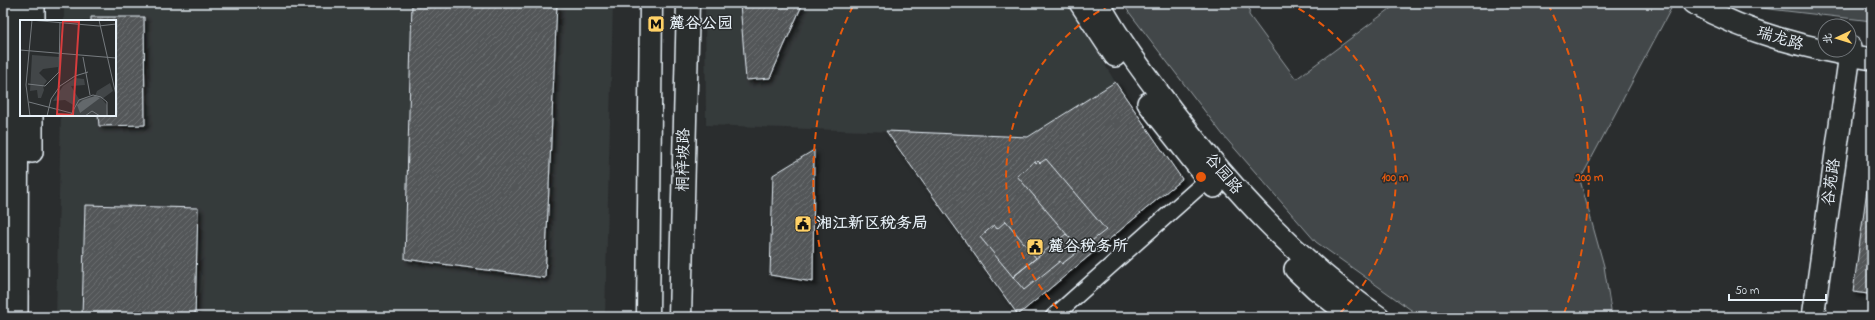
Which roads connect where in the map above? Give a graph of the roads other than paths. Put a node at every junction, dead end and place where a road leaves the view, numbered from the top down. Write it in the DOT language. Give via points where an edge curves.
graph roads {
  1 [pos="18,3"];
  2 [pos="34,3"];
  3 [pos="651,3"];
  4 [pos="688,3"];
  5 [pos="1080,3"];
  6 [pos="1099,3"];
  7 [pos="1693,3"];
  8 [pos="1711,3"];
  9 [pos="34,20"];
  10 [pos="1817,41"];
  11 [pos="1817,47"];
  12 [pos="1872,50"];
  13 [pos="1857,51"];
  14 [pos="1857,54"];
  15 [pos="1846,58"];
  16 [pos="1846,58"];
  17 [pos="1872,59"];
  18 [pos="32,116"];
  19 [pos="1208,179"];
  20 [pos="17,317"];
  21 [pos="30,317"];
  22 [pos="648,317"];
  23 [pos="680,317"];
  24 [pos="1053,317"];
  25 [pos="1352,317"];
  26 [pos="1379,317"];
  27 [pos="1804,317"];
  28 [pos="1813,317"];
  1 -- 20 [label="street"];
  2 -- 9 [label="street"];
  3 -- 22 [label="main road"];
  4 -- 23 [label="main road, 桐梓坡路"];
  5 -- 19 [label="street, 谷园路" via="1134,84"];
  6 -- 26 [label="street, 谷园路" via="1113,29 1142,71 1229,182 1324,276"];
  7 -- 11 [label="street, 瑞龙路" via="1727,21 1763,35 1792,44"];
  8 -- 10 [label="street, 瑞龙路" via="1765,27"];
  12 -- 13 [label="street, 瑞龙路"];
  14 -- 17 [label="street, 瑞龙路"];
  15 -- 27 [label="street, 谷苑路"];
  16 -- 28 [label="street, 谷苑路"];
  18 -- 21 [label="street"];
  19 -- 24 [label="street"];
  19 -- 25 [label="street, 谷园路" via="1281,256 1316,289"];
}
